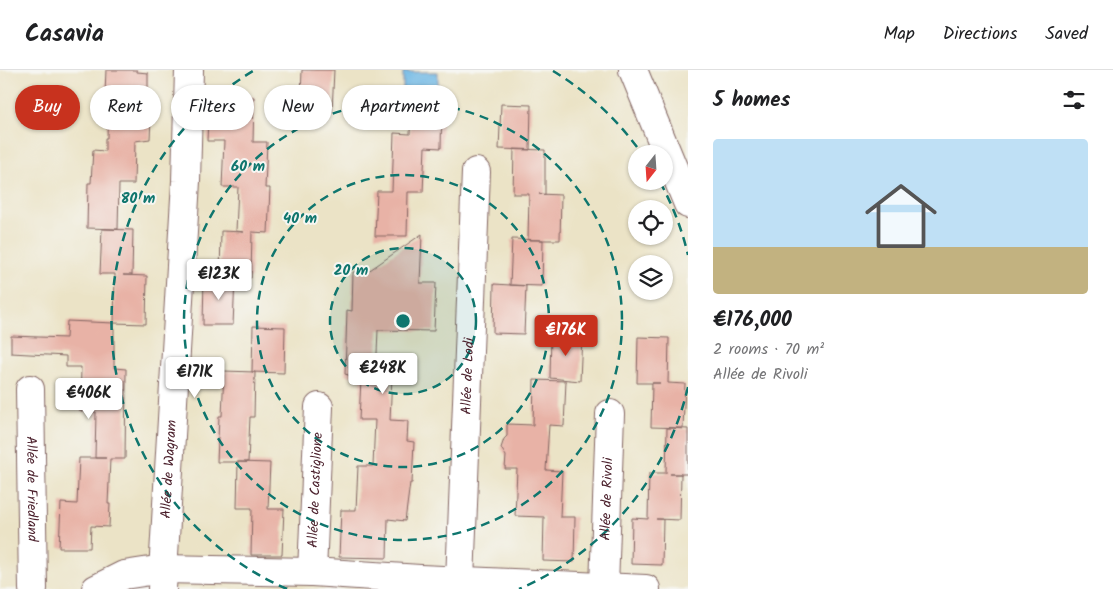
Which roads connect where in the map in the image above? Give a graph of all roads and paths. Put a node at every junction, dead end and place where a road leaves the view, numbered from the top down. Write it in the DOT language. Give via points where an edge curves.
graph roads {
  1 [pos="190,70"];
  2 [pos="633,70"];
  3 [pos="476,172"];
  4 [pos="688,204"];
  5 [pos="30,389"];
  6 [pos="319,407"];
  7 [pos="610,414"];
  8 [pos="312,572"];
  9 [pos="163,579"];
  10 [pos="460,581"];
  11 [pos="420,584"];
  12 [pos="604,587"];
  13 [pos="33,589"];
  14 [pos="96,589"];
  15 [pos="646,589"];
  1 -- 9 [label="street, Allée de Wagram"];
  2 -- 4 [label="street"];
  3 -- 10 [label="street, Allée de Lodi"];
  5 -- 13 [label="street, Allée de Friedland"];
  6 -- 8 [label="street, Allée de Castiglione"];
  7 -- 12 [label="street, Allée de Rivoli"];
  8 -- 9 [label="street"];
  8 -- 11 [label="street"];
  9 -- 14 [label="street" via="124,575"];
  10 -- 11 [label="street"];
  10 -- 12 [label="street"];
  12 -- 15 [label="street"];
}
